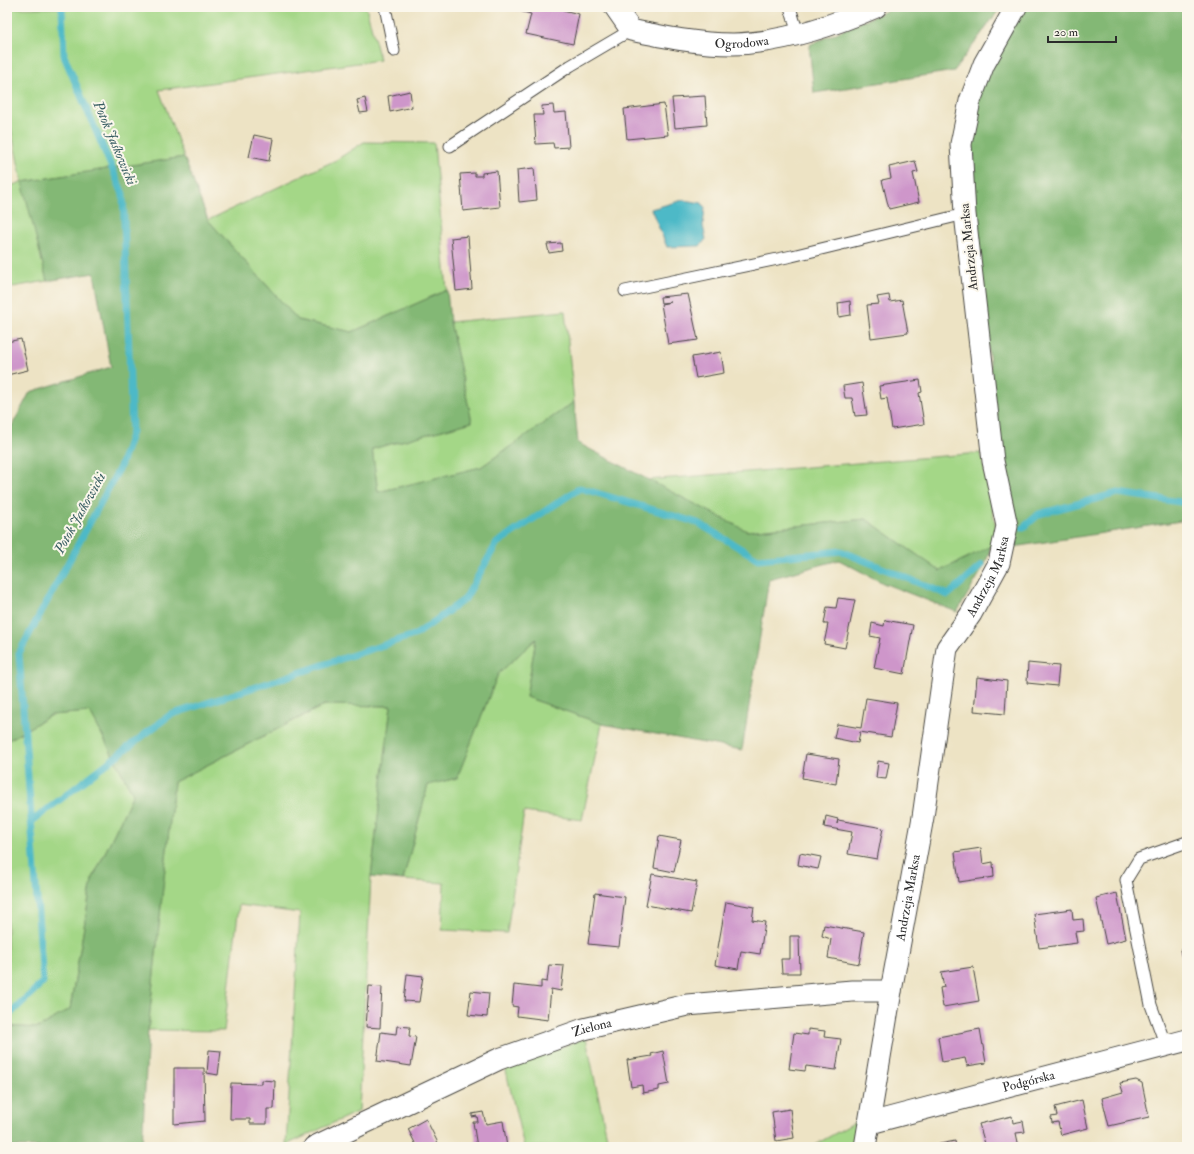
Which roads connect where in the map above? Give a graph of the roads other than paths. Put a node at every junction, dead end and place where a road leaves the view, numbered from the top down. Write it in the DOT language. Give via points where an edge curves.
graph roads {
  1 [pos="385,7"];
  2 [pos="615,7"];
  3 [pos="790,7"];
  4 [pos="1016,7"];
  5 [pos="865,9"];
  6 [pos="631,30"];
  7 [pos="798,34"];
  8 [pos="394,51"];
  9 [pos="450,146"];
  10 [pos="965,214"];
  11 [pos="625,291"];
  12 [pos="1187,842"];
  13 [pos="891,991"];
  14 [pos="1187,1040"];
  15 [pos="1166,1046"];
  16 [pos="870,1123"];
  17 [pos="314,1147"];
  18 [pos="865,1147"];
  1 -- 8 [label="lane"];
  2 -- 6 [label="street"];
  3 -- 7 [label="lane"];
  4 -- 10 [label="street, Andrzeja Marksa" via="984,64 970,101 960,144"];
  5 -- 7 [label="street, Ogrodowa"];
  6 -- 7 [label="street, Ogrodowa" via="675,40 733,44"];
  6 -- 9 [label="lane" via="570,66"];
  10 -- 11 [label="lane" via="792,256"];
  10 -- 13 [label="street, Andrzeja Marksa" via="994,461 1007,526 999,563 971,614 948,648 923,817"];
  12 -- 15 [label="lane" via="1139,859 1126,880 1151,1004"];
  13 -- 16 [label="street, Andrzeja Marksa"];
  13 -- 17 [label="street, Zielona" via="852,991 687,1004 584,1029 499,1059"];
  14 -- 15 [label="street, Podgórska"];
  15 -- 16 [label="street, Podgórska"];
  16 -- 18 [label="street, Andrzeja Marksa"];
}
